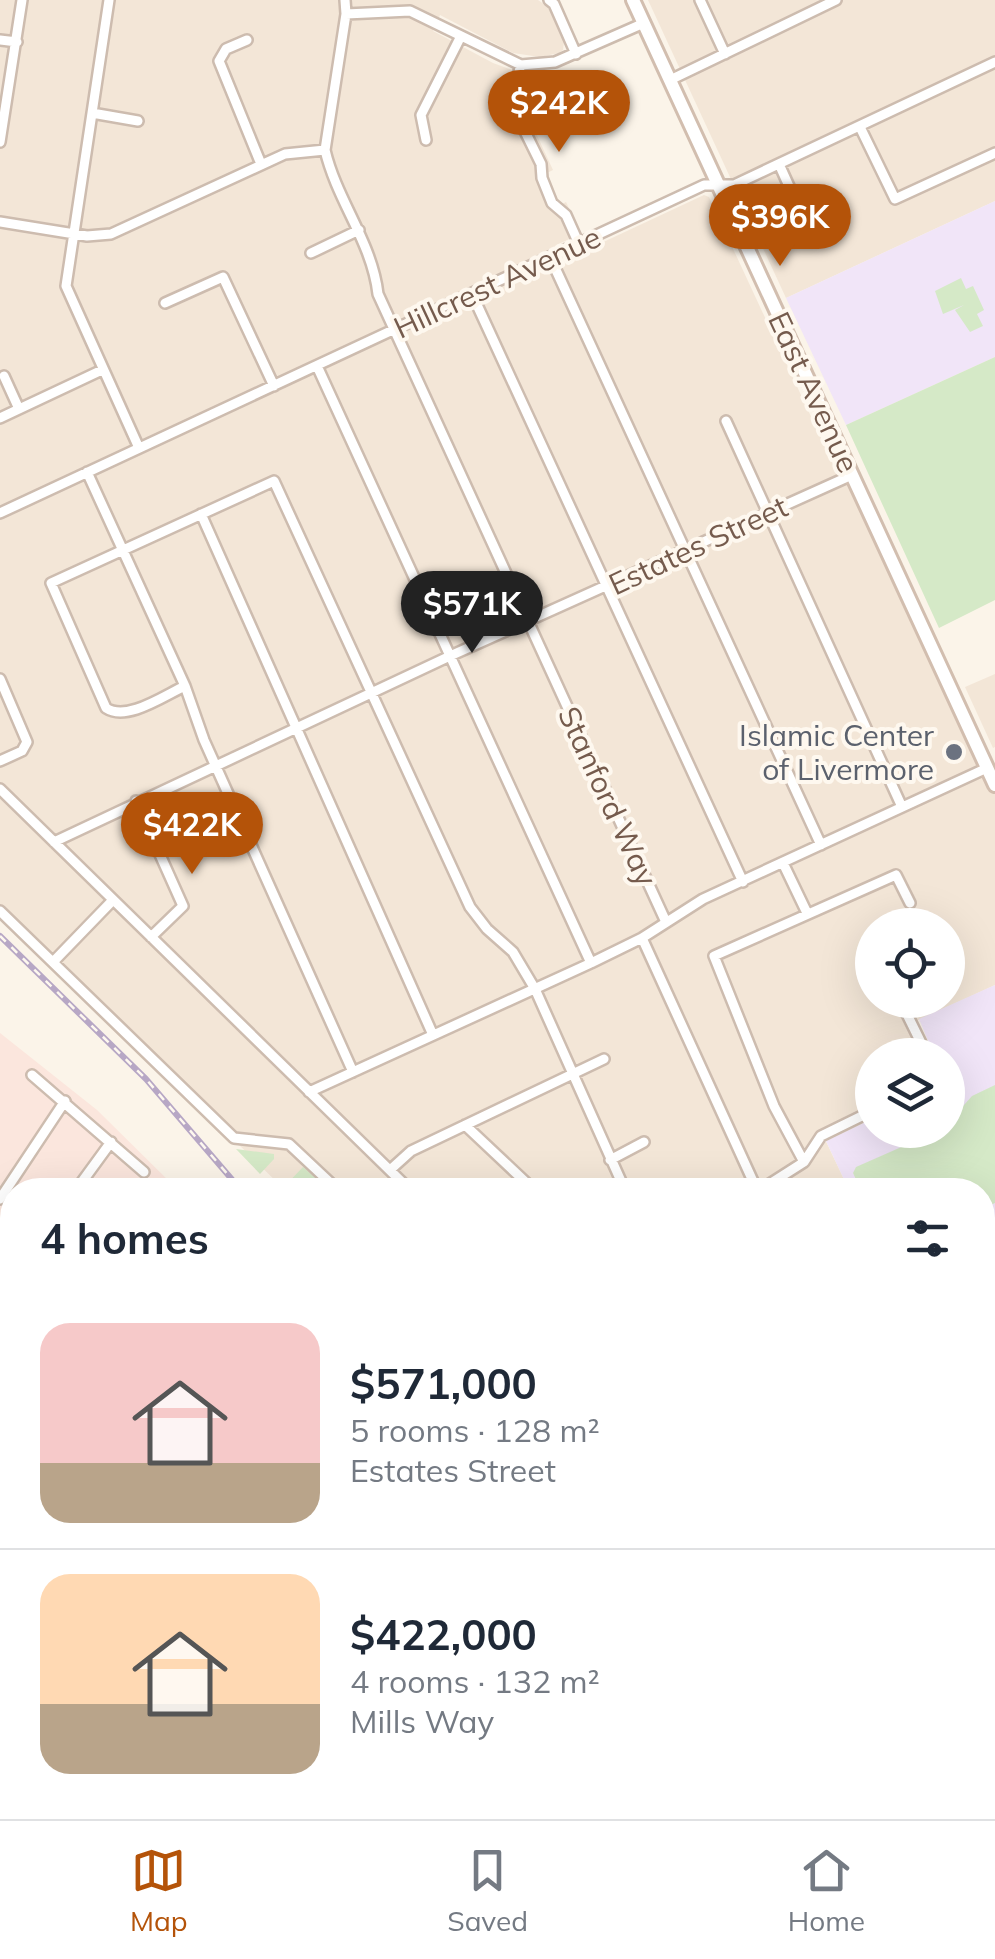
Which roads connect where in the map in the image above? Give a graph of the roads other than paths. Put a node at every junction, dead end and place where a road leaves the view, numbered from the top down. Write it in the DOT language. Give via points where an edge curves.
graph roads {
  1 [pos="22,0"];
  2 [pos="109,0"];
  3 [pos="344,0"];
  4 [pos="549,0"];
  5 [pos="633,0"];
  6 [pos="700,0"];
  7 [pos="836,0"];
  8 [pos="346,14"];
  9 [pos="644,23"];
  10 [pos="461,36"];
  11 [pos="0,40"];
  12 [pos="246,40"];
  13 [pos="17,42"];
  14 [pos="576,54"];
  15 [pos="725,54"];
  16 [pos="995,62"];
  17 [pos="521,65"];
  18 [pos="670,80"];
  19 [pos="92,113"];
  20 [pos="138,122"];
  21 [pos="860,127"];
  22 [pos="0,135"];
  23 [pos="426,140"];
  24 [pos="325,150"];
  25 [pos="995,153"];
  26 [pos="261,164"];
  27 [pos="779,164"];
  28 [pos="718,184"];
  29 [pos="0,222"];
  30 [pos="358,230"];
  31 [pos="73,234"];
  32 [pos="811,235"];
  33 [pos="579,244"];
  34 [pos="310,252"];
  35 [pos="550,257"];
  36 [pos="472,294"];
  37 [pos="166,303"];
  38 [pos="394,330"];
  39 [pos="316,366"];
  40 [pos="102,370"];
  41 [pos="4,376"];
  42 [pos="274,386"];
  43 [pos="19,409"];
  44 [pos="0,418"];
  45 [pos="726,421"];
  46 [pos="138,448"];
  47 [pos="87,472"];
  48 [pos="852,475"];
  49 [pos="0,512"];
  50 [pos="201,514"];
  51 [pos="768,514"];
  52 [pos="124,550"];
  53 [pos="685,552"];
  54 [pos="606,588"];
  55 [pos="528,621"];
  56 [pos="450,656"];
  57 [pos="0,680"];
  58 [pos="185,686"];
  59 [pos="372,693"];
  60 [pos="294,728"];
  61 [pos="0,761"];
  62 [pos="216,764"];
  63 [pos="987,768"];
  64 [pos="995,785"];
  65 [pos="0,789"];
  66 [pos="136,801"];
  67 [pos="902,808"];
  68 [pos="54,842"];
  69 [pos="821,845"];
  70 [pos="783,862"];
  71 [pos="743,882"];
  72 [pos="113,900"];
  73 [pos="910,904"];
  74 [pos="0,911"];
  75 [pos="806,913"];
  76 [pos="666,922"];
  77 [pos="151,937"];
  78 [pos="642,938"];
  79 [pos="54,960"];
  80 [pos="591,963"];
  81 [pos="535,989"];
  82 [pos="433,1035"];
  83 [pos="604,1059"];
  84 [pos="353,1072"];
  85 [pos="32,1076"];
  86 [pos="572,1076"];
  87 [pos="309,1092"];
  88 [pos="65,1101"];
  89 [pos="855,1119"];
  90 [pos="465,1125"];
  91 [pos="111,1142"];
  92 [pos="644,1142"];
  93 [pos="610,1160"];
  94 [pos="804,1162"];
  95 [pos="390,1170"];
  96 [pos="144,1172"];
  97 [pos="14,1178"];
  98 [pos="85,1178"];
  99 [pos="325,1178"];
  100 [pos="398,1178"];
  101 [pos="521,1178"];
  102 [pos="619,1178"];
  103 [pos="752,1178"];
  104 [pos="780,1178"];
  1 -- 13 [label="street"];
  2 -- 19 [label="street"];
  3 -- 8 [label="street, Stanford Way"];
  4 -- 14 [label="street"];
  5 -- 9 [label="main road, East Avenue"];
  6 -- 15 [label="street"];
  7 -- 15 [label="street"];
  8 -- 10 [label="street" via="410,11"];
  8 -- 24 [label="street, Stanford Way"];
  9 -- 14 [label="street"];
  9 -- 18 [label="main road, East Avenue"];
  10 -- 17 [label="street"];
  10 -- 23 [label="street" via="420,116"];
  11 -- 13 [label="street"];
  12 -- 26 [label="street" via="226,49 219,61"];
  13 -- 22 [label="street"];
  14 -- 17 [label="street"];
  15 -- 18 [label="street"];
  16 -- 21 [label="street, Hillcrest Avenue"];
  17 -- 33 [label="street" via="512,105 542,164 552,203 566,215"];
  18 -- 28 [label="main road, East Avenue"];
  19 -- 20 [label="street"];
  19 -- 31 [label="street"];
  21 -- 25 [label="street" via="895,199"];
  21 -- 27 [label="street, Hillcrest Avenue"];
  24 -- 26 [label="street"];
  24 -- 30 [label="street, Stanford Way"];
  26 -- 31 [label="street" via="111,234"];
  27 -- 28 [label="street, Hillcrest Avenue" via="734,185"];
  27 -- 32 [label="street"];
  28 -- 33 [label="street, Hillcrest Avenue"];
  28 -- 48 [label="main road, East Avenue"];
  29 -- 31 [label="street"];
  30 -- 34 [label="street"];
  30 -- 38 [label="street, Stanford Way"];
  31 -- 40 [label="street" via="68,298"];
  33 -- 35 [label="street, Hillcrest Avenue"];
  35 -- 36 [label="street, Hillcrest Avenue"];
  35 -- 53 [label="street"];
  36 -- 38 [label="street, Hillcrest Avenue"];
  36 -- 54 [label="street"];
  37 -- 42 [label="street" via="223,276"];
  38 -- 39 [label="street, Hillcrest Avenue"];
  38 -- 55 [label="street, Stanford Way"];
  39 -- 42 [label="street, Hillcrest Avenue"];
  39 -- 56 [label="street"];
  40 -- 43 [label="street"];
  40 -- 46 [label="street"];
  41 -- 43 [label="street"];
  42 -- 46 [label="street, Hillcrest Avenue"];
  43 -- 44 [label="street"];
  45 -- 51 [label="street"];
  46 -- 47 [label="street, Hillcrest Avenue"];
  47 -- 49 [label="street, Hillcrest Avenue"];
  47 -- 52 [label="street"];
  48 -- 51 [label="street, Estates Street"];
  48 -- 63 [label="main road, East Avenue"];
  50 -- 52 [label="street"];
  50 -- 59 [label="street" via="274,481"];
  50 -- 60 [label="street"];
  51 -- 53 [label="street, Estates Street"];
  51 -- 67 [label="street"];
  52 -- 58 [label="street"];
  52 -- 58 [label="street" via="51,583 106,708 126,712"];
  53 -- 54 [label="street, Estates Street"];
  53 -- 69 [label="street"];
  54 -- 55 [label="street, Estates Street"];
  54 -- 71 [label="street"];
  55 -- 56 [label="street, Estates Street"];
  55 -- 76 [label="street, Stanford Way"];
  56 -- 59 [label="street, Estates Street"];
  56 -- 80 [label="street"];
  57 -- 61 [label="street" via="28,742"];
  58 -- 62 [label="street"];
  59 -- 60 [label="street, Estates Street"];
  59 -- 81 [label="street" via="470,907 513,952"];
  60 -- 62 [label="street, Estates Street"];
  60 -- 82 [label="street"];
  62 -- 66 [label="street, Estates Street"];
  62 -- 84 [label="street"];
  63 -- 64 [label="main road, East Avenue"];
  63 -- 67 [label="street"];
  65 -- 68 [label="street"];
  66 -- 68 [label="street, Estates Street"];
  66 -- 77 [label="street" via="184,906"];
  67 -- 69 [label="street"];
  68 -- 72 [label="street"];
  69 -- 70 [label="street"];
  70 -- 71 [label="street"];
  70 -- 75 [label="street"];
  71 -- 76 [label="street"];
  72 -- 77 [label="street"];
  72 -- 79 [label="street"];
  73 -- 75 [label="street" via="896,876"];
  74 -- 79 [label="street"];
  75 -- 94 [label="street" via="714,956 774,1106"];
  76 -- 78 [label="street"];
  77 -- 87 [label="street"];
  78 -- 80 [label="street"];
  78 -- 103 [label="street"];
  79 -- 99 [label="street" via="234,1138 290,1144"];
  80 -- 81 [label="street"];
  81 -- 82 [label="street"];
  81 -- 86 [label="street"];
  82 -- 84 [label="street"];
  83 -- 86 [label="street"];
  84 -- 87 [label="street"];
  85 -- 88 [label="street"];
  86 -- 90 [label="street"];
  86 -- 93 [label="street"];
  87 -- 95 [label="street"];
  88 -- 91 [label="street"];
  88 -- 97 [label="street"];
  89 -- 94 [label="street" via="821,1136"];
  90 -- 95 [label="street" via="411,1151"];
  90 -- 101 [label="street"];
  91 -- 96 [label="street"];
  91 -- 98 [label="street"];
  92 -- 93 [label="street"];
  93 -- 102 [label="street"];
  94 -- 104 [label="street"];
  95 -- 100 [label="street"];
}
